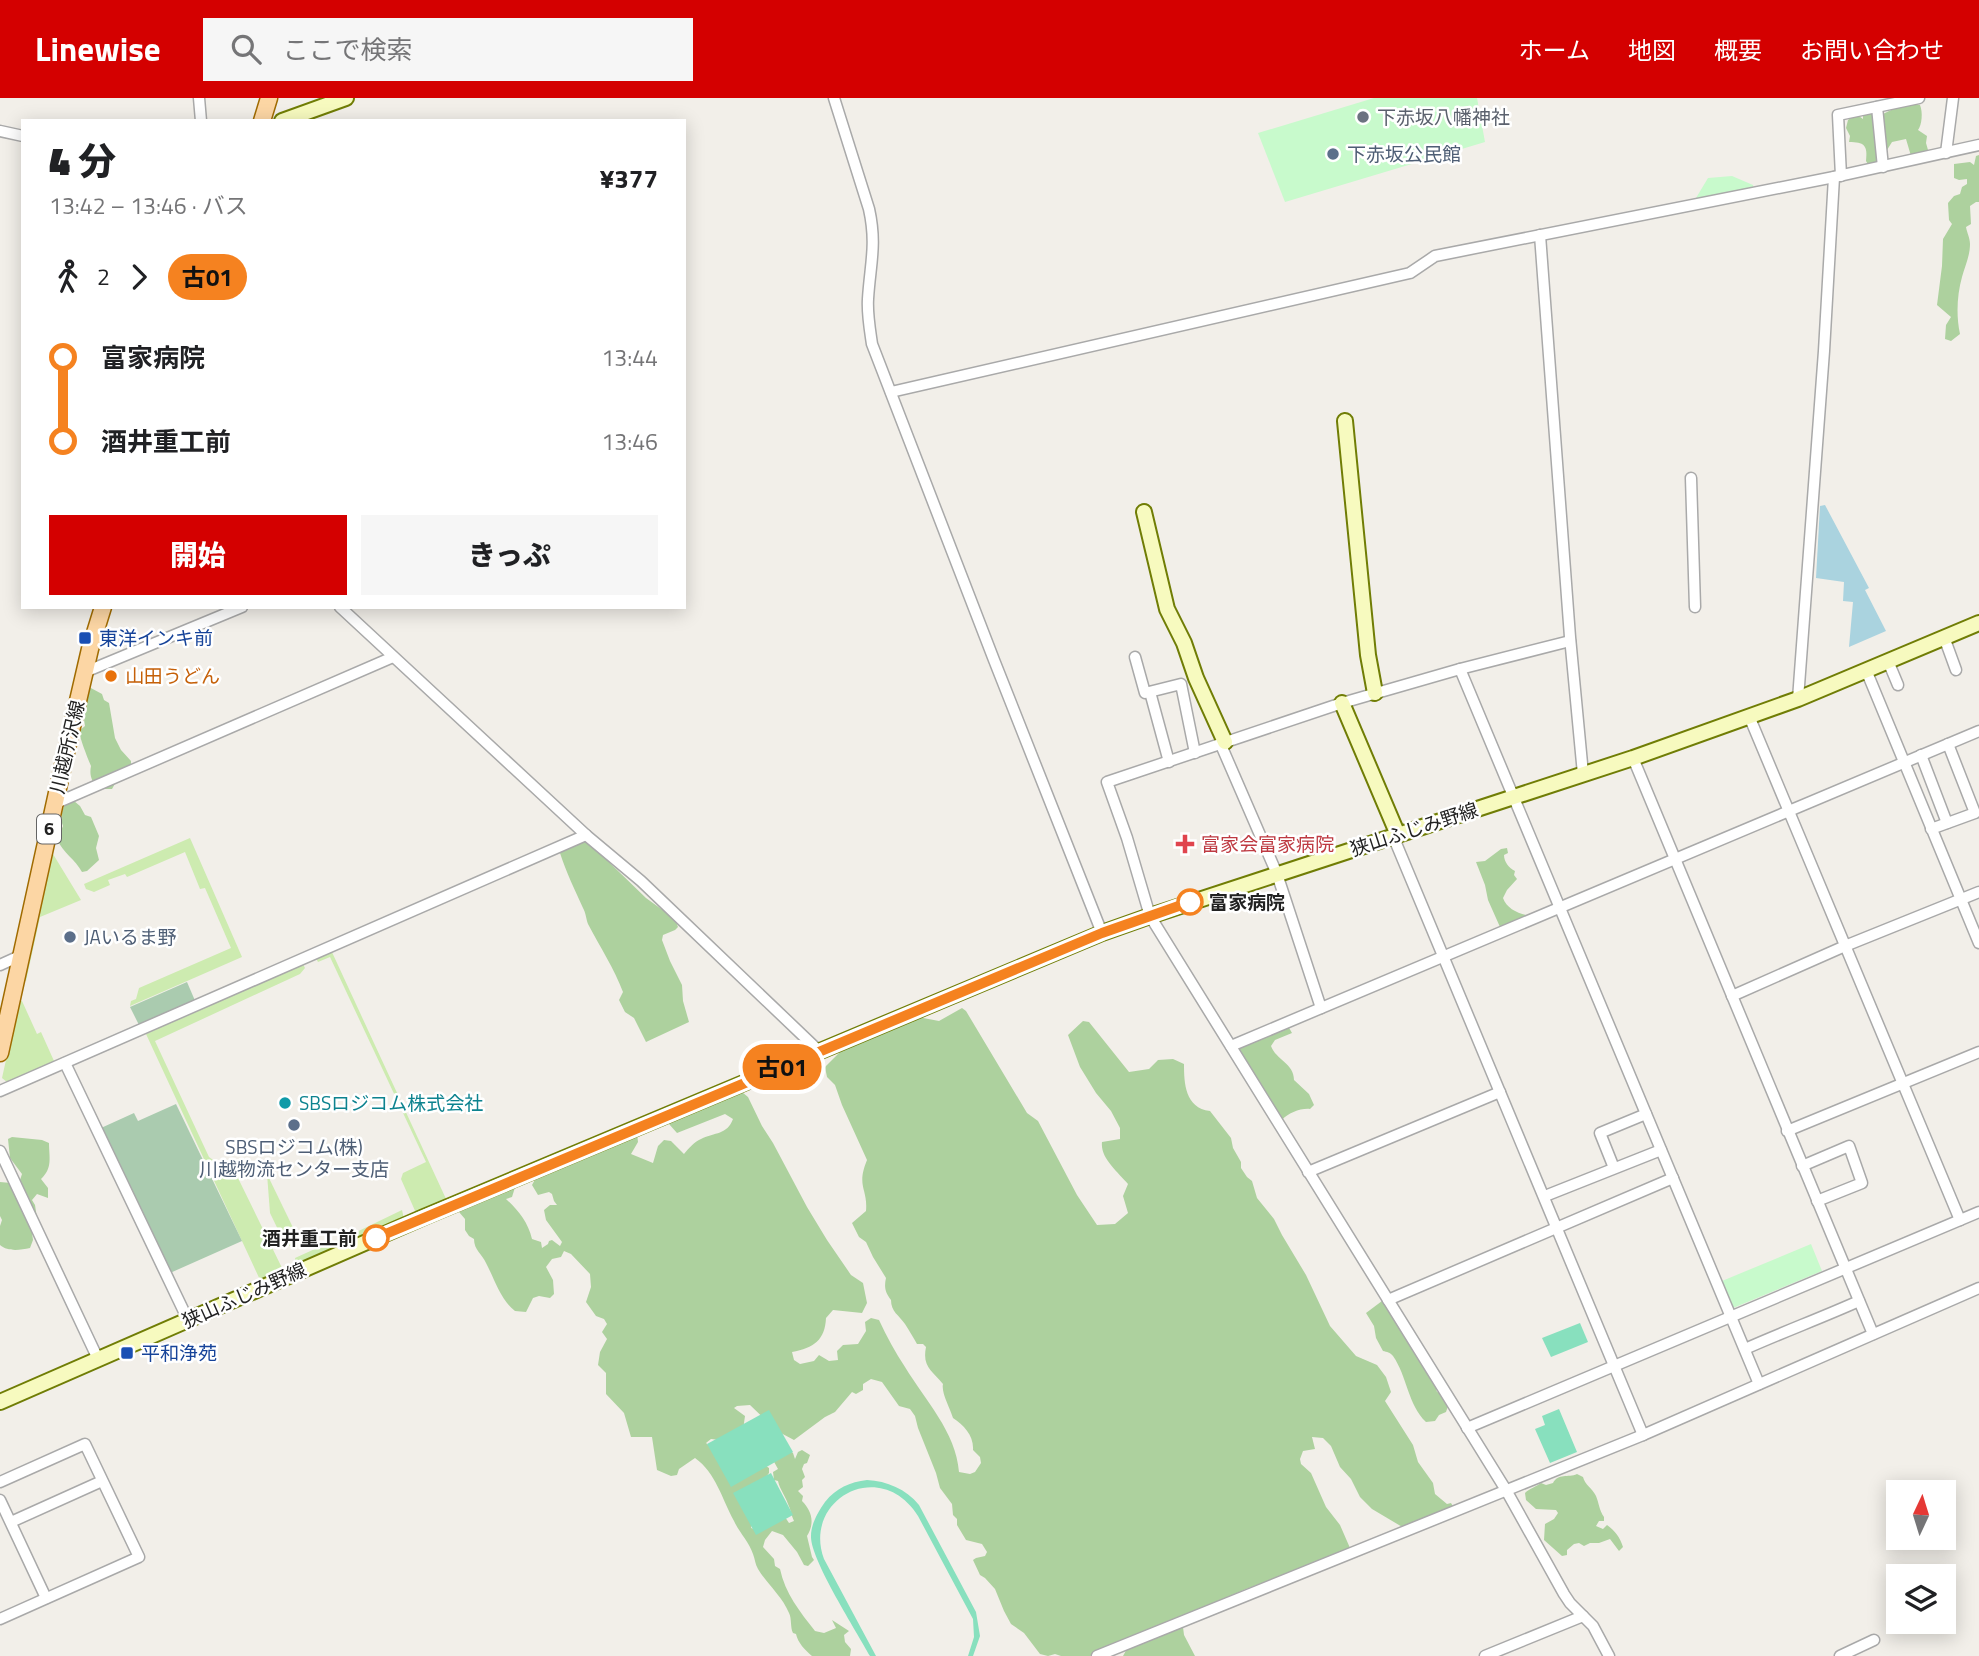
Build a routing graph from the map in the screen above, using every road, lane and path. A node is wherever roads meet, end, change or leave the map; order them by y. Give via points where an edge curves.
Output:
1 (199, 98) edge
2 (269, 98) edge
3 (346, 98) edge
4 (834, 98) edge
5 (1919, 98) edge
6 (1954, 98) edge
7 (1877, 107) junction
8 (201, 119) edge
9 (263, 119) edge
10 (288, 119) edge
11 (0, 131) edge
12 (21, 136) edge
13 (1979, 145) edge
14 (1946, 153) junction
15 (1883, 166) junction
16 (1838, 176) junction
17 (1540, 235) junction
18 (891, 392) junction
19 (1345, 421) dead end
20 (1691, 478) dead end
21 (1144, 512) dead end
22 (1695, 607) dead end
23 (102, 609) edge
24 (237, 609) edge
25 (342, 609) edge
26 (1979, 623) edge
27 (1944, 637) junction
28 (1570, 641) junction
29 (393, 657) junction
30 (1135, 657) dead end
31 (1888, 661) junction
32 (1460, 669) junction
33 (1866, 670) junction
34 (1956, 670) dead end
35 (85, 672) junction
36 (1196, 678) junction
37 (1181, 684) junction
38 (1898, 685) dead end
39 (1150, 692) junction
40 (1375, 693) junction
41 (1798, 699) junction
42 (1342, 703) junction
43 (1749, 716) junction
44 (1979, 731) edge
45 (1223, 744) junction
46 (1948, 744) junction
47 (1195, 753) junction
48 (1921, 755) junction
49 (1633, 758) junction
50 (1169, 762) junction
51 (1903, 762) junction
52 (1583, 774) junction
53 (1514, 797) junction
54 (54, 804) junction
55 (1789, 811) junction
56 (1947, 823) junction
57 (1931, 829) junction
58 (586, 835) junction
59 (1396, 835) junction
60 (1674, 859) junction
61 (1277, 874) junction
62 (1979, 892) edge
63 (1961, 900) junction
64 (1560, 908) junction
65 (1150, 916) junction
66 (1976, 925) edge
67 (1102, 933) junction
68 (1979, 943) edge
69 (1845, 946) junction
70 (22, 955) junction
71 (1443, 957) junction
72 (0, 965) edge
73 (1732, 996) junction
74 (1321, 1009) junction
75 (1231, 1046) junction
76 (820, 1051) junction
77 (1979, 1052) edge
78 (0, 1053) edge
79 (65, 1063) junction
80 (1903, 1084) junction
81 (0, 1091) edge
82 (1500, 1092) junction
83 (1646, 1114) junction
84 (1787, 1131) junction
85 (1661, 1150) junction
86 (0, 1151) edge
87 (1802, 1166) junction
88 (1614, 1168) junction
89 (1308, 1172) junction
90 (1673, 1178) junction
91 (1545, 1196) junction
92 (1817, 1201) junction
93 (1979, 1212) edge
94 (1960, 1220) junction
95 (1559, 1228) junction
96 (1845, 1268) junction
97 (1979, 1288) edge
98 (1388, 1300) junction
99 (1859, 1301) junction
100 (1731, 1316) junction
101 (188, 1320) junction
102 (1873, 1334) junction
103 (1745, 1349) junction
104 (98, 1359) junction
105 (1615, 1365) junction
106 (1759, 1384) junction
107 (0, 1402) edge
108 (1467, 1428) junction
109 (1643, 1435) junction
110 (102, 1480) junction
111 (0, 1482) edge
112 (1506, 1490) junction
113 (0, 1500) edge
114 (11, 1522) junction
115 (46, 1598) junction
116 (1583, 1616) junction
117 (0, 1619) edge
118 (1874, 1640) dead end
119 (1120, 1652) edge
120 (1097, 1656) edge
121 (1485, 1656) edge
122 (1609, 1656) edge
123 (1840, 1656) edge

1 - 8 street
2 - 9 main road
3 - 10 main road
4 - 18 street via 873,228 869,323 872,344
5 - 7 street
6 - 14 street
7 - 15 street
7 - 16 street via 1838,115
11 - 12 street
13 - 14 street
14 - 15 street
15 - 16 street
16 - 17 street
16 - 41 street
17 - 18 street via 1434,256 1410,273
17 - 28 street
18 - 67 street
19 - 40 main road
20 - 22 street
21 - 36 main road via 1167,609
23 - 35 main road, 川越所沢線 / 6
24 - 35 street
25 - 29 street
26 - 27 main road, 狭山ふじみ野線
27 - 31 main road, 狭山ふじみ野線
27 - 34 street
28 - 32 street
28 - 52 street
29 - 54 street
29 - 58 street
30 - 39 street via 1145,693
31 - 33 main road, 狭山ふじみ野線
31 - 38 street
32 - 40 street
32 - 53 street
33 - 41 main road, 狭山ふじみ野線
33 - 51 street
35 - 54 main road, 川越所沢線 / 6
36 - 37 street
36 - 45 main road
37 - 39 street
37 - 47 street
39 - 50 street
40 - 42 street
41 - 43 main road, 狭山ふじみ野線
42 - 45 street
42 - 59 main road
43 - 49 main road, 狭山ふじみ野線
43 - 55 street
44 - 46 street
45 - 47 street
45 - 61 street
46 - 48 street
46 - 56 street via 1975,813
47 - 50 street
48 - 51 street
48 - 56 street
49 - 52 main road, 狭山ふじみ野線
49 - 60 street
50 - 65 street via 1107,782
51 - 55 street
51 - 57 street
52 - 53 main road, 狭山ふじみ野線
53 - 59 main road, 狭山ふじみ野線
53 - 64 street
54 - 70 main road, 川越所沢線 / 6
55 - 60 street
55 - 69 street
56 - 57 street
57 - 63 street
58 - 76 street via 641,881
58 - 79 street
59 - 61 main road, 狭山ふじみ野線
59 - 71 street
60 - 64 street
60 - 73 street
61 - 65 main road, 狭山ふじみ野線
61 - 74 street
62 - 63 street
63 - 66 street
63 - 69 street
64 - 71 street
64 - 83 street
65 - 67 main road, 狭山ふじみ野線
65 - 75 street
66 - 68 street
67 - 76 main road, 狭山ふじみ野線
69 - 73 street
69 - 80 street
70 - 72 street
70 - 78 main road, 川越所沢線 / 6
71 - 74 street
71 - 82 street
73 - 84 street
74 - 75 street
75 - 89 street
76 - 101 main road, 狭山ふじみ野線
77 - 80 street
79 - 81 street
79 - 101 street
80 - 84 street
80 - 94 street
82 - 89 street
82 - 91 street
83 - 85 street
83 - 88 street via 1600,1133
84 - 87 street
85 - 88 street
85 - 90 street
86 - 104 street
87 - 92 street
87 - 92 street via 1849,1146 1862,1183
88 - 91 street
89 - 98 street
90 - 95 street
90 - 100 street
91 - 95 street
92 - 96 street
93 - 94 street
94 - 96 street
95 - 98 street
95 - 105 street
96 - 99 street
96 - 100 street
97 - 102 street
98 - 108 street
99 - 102 street
99 - 103 street
100 - 103 street
100 - 105 street
101 - 104 main road, 狭山ふじみ野線
102 - 106 street
103 - 106 street
104 - 107 main road, 狭山ふじみ野線
105 - 108 street
105 - 109 street
106 - 109 street
108 - 112 street
109 - 112 street
110 - 111 street via 85,1444
110 - 114 street
110 - 115 street via 139,1557
112 - 116 street via 1564,1594
112 - 119 street
113 - 114 street
114 - 115 street
115 - 117 street
116 - 121 street
116 - 122 street
118 - 123 street
119 - 120 street

